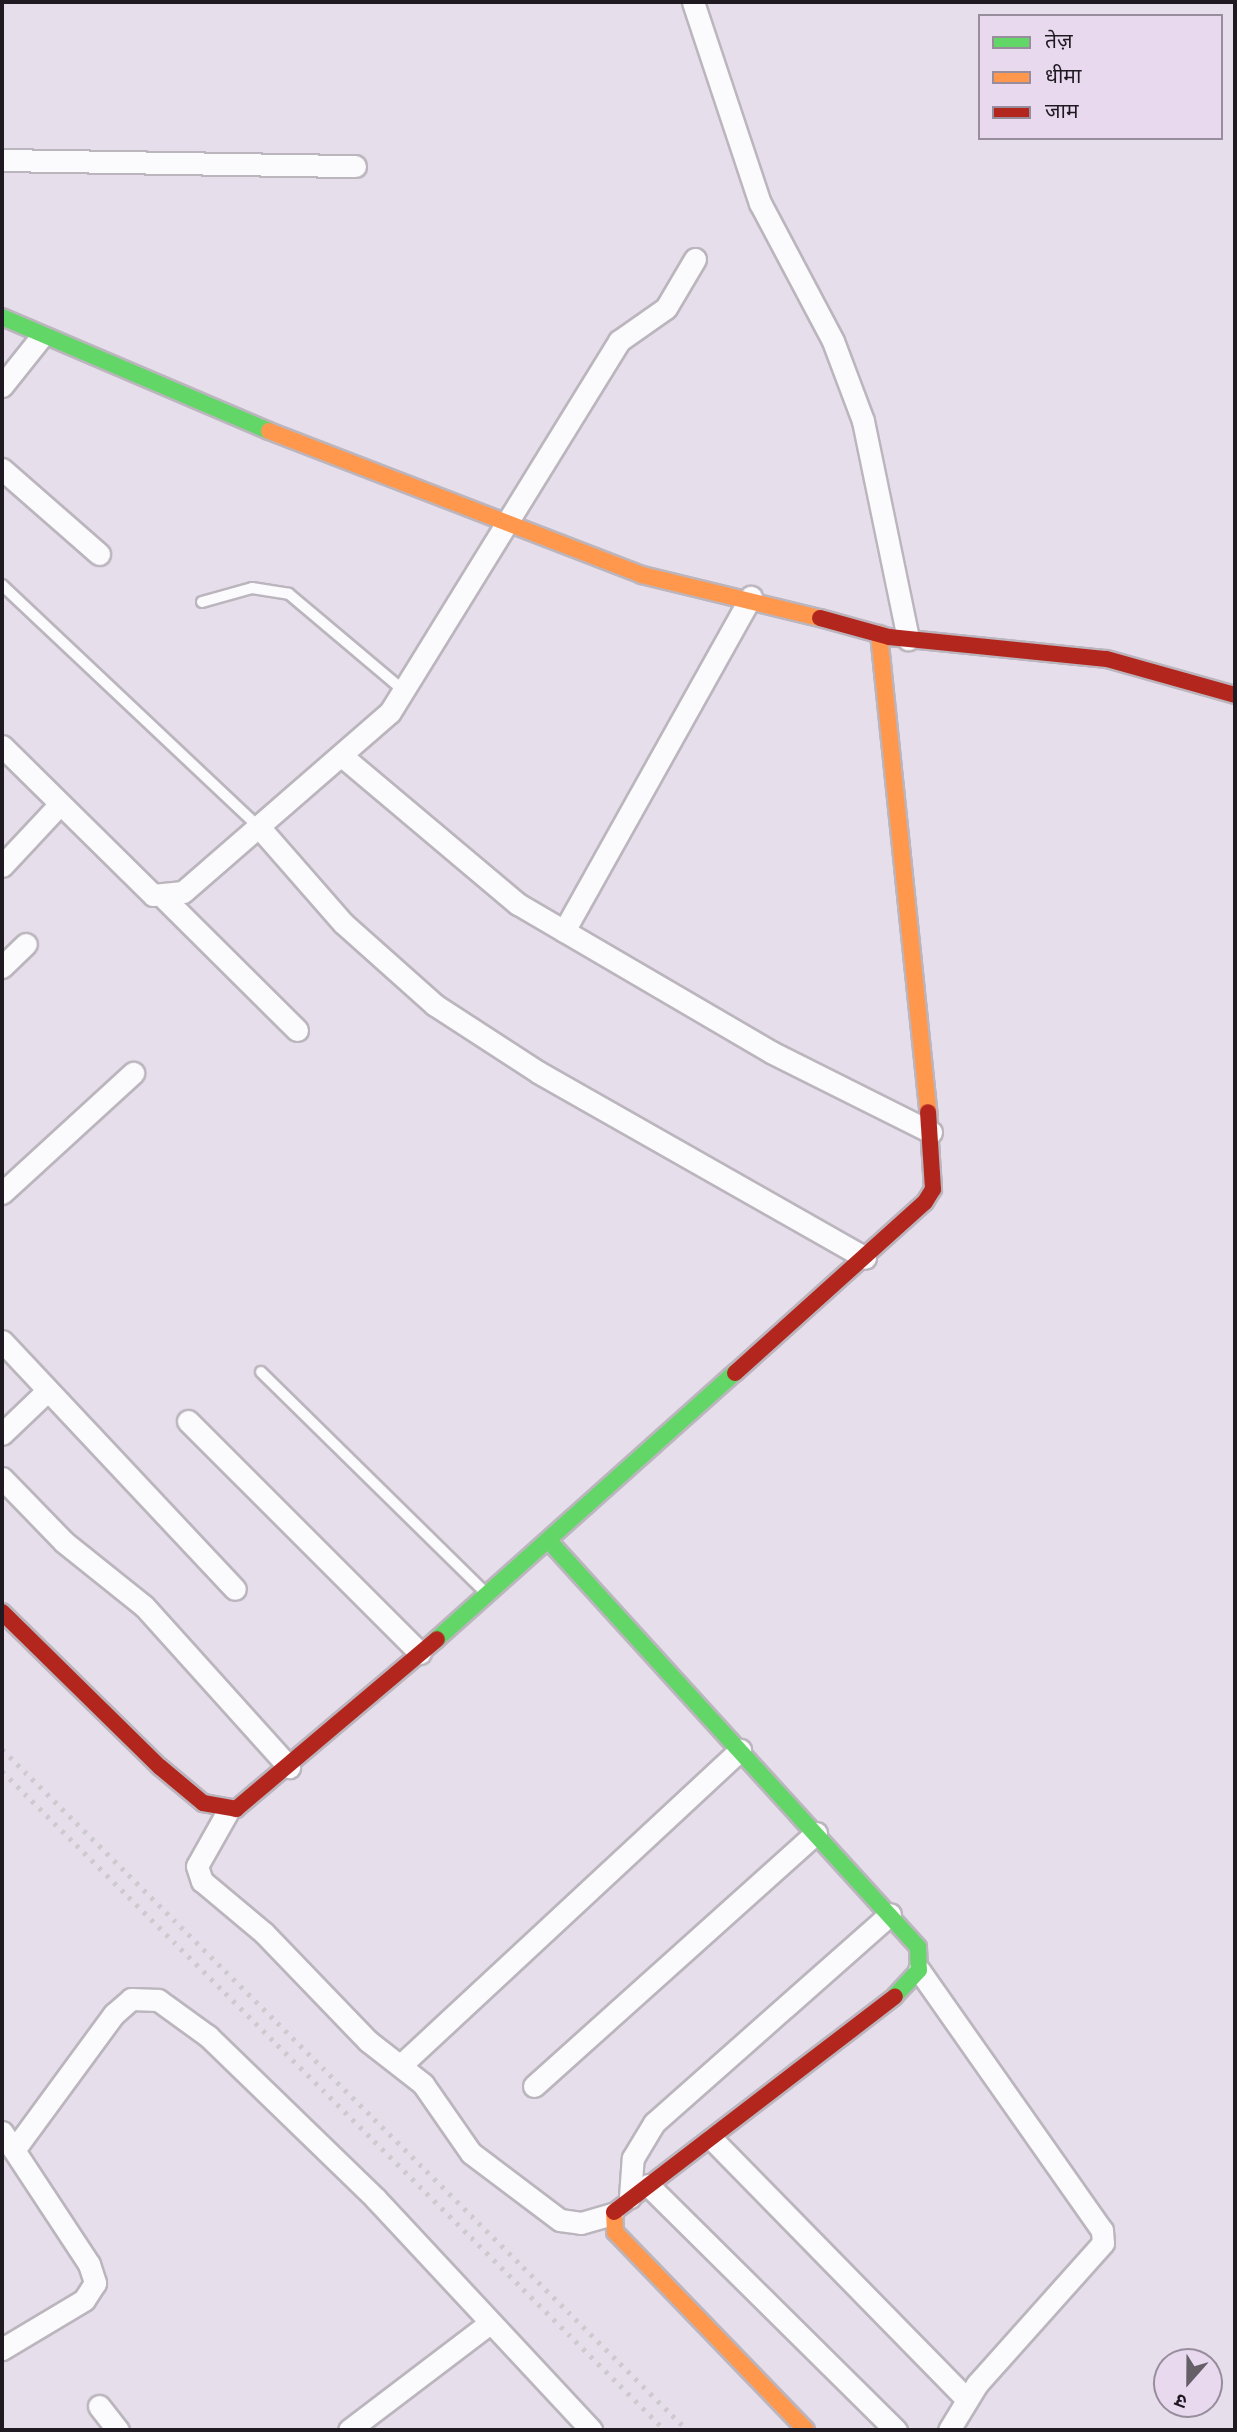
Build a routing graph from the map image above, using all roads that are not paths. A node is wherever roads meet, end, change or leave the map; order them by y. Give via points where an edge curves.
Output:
1 (693, 2) edge
2 (2, 160) edge
3 (355, 166) dead end
4 (695, 259) dead end
5 (2, 317) edge
6 (41, 337) junction
7 (2, 386) edge
8 (2, 469) edge
9 (510, 524) junction
10 (99, 554) dead end
11 (2, 585) edge
12 (751, 597) junction
13 (202, 602) dead end
14 (879, 635) junction
15 (908, 639) junction
16 (404, 691) junction
17 (1235, 695) edge
18 (2, 746) edge
19 (342, 756) junction
20 (60, 804) junction
21 (260, 827) junction
22 (2, 866) edge
23 (165, 899) junction
24 (565, 931) junction
25 (26, 944) dead end
26 (2, 967) edge
27 (297, 1030) dead end
28 (133, 1073) dead end
29 (931, 1132) junction
30 (2, 1193) edge
31 (865, 1258) junction
32 (2, 1341) edge
33 (261, 1372) dead end
34 (47, 1391) junction
35 (188, 1421) dead end
36 (2, 1434) edge
37 (2, 1478) edge
38 (548, 1539) junction
39 (235, 1589) dead end
40 (487, 1594) junction
41 (2, 1612) edge
42 (420, 1653) junction
43 (740, 1750) junction
44 (289, 1767) junction
45 (228, 1811) junction
46 (816, 1833) junction
47 (890, 1914) junction
48 (919, 1970) junction
49 (401, 2065) junction
50 (534, 2086) dead end
51 (712, 2139) junction
52 (8, 2141) edge
53 (639, 2191) junction
54 (611, 2214) junction
55 (490, 2323) junction
56 (2, 2349) edge
57 (966, 2398) junction
58 (99, 2406) dead end
59 (118, 2430) edge
60 (349, 2430) edge
61 (591, 2430) edge
62 (806, 2430) edge
63 (896, 2430) edge
64 (949, 2430) edge

1 - 15 street via 760,203 833,341 863,421
2 - 3 street
4 - 9 street via 666,308 619,341
5 - 6 street
6 - 7 street
6 - 9 street
8 - 10 street
9 - 12 street via 642,575
9 - 16 street
11 - 21 lane
12 - 14 street
12 - 24 street
13 - 16 lane via 252,588 289,594
14 - 15 street
14 - 29 street
15 - 17 street via 1107,659
16 - 19 street
18 - 20 street
19 - 21 street
19 - 24 street via 492,887
20 - 22 street
20 - 23 street via 153,895
21 - 23 street via 183,892
21 - 31 street via 343,923 435,1005 538,1072
23 - 27 street
24 - 29 street via 771,1052
25 - 26 street
28 - 30 street
29 - 31 street via 933,1189
31 - 38 street
32 - 34 street
33 - 40 lane
34 - 36 street
34 - 39 street
35 - 42 street
37 - 44 street via 64,1542 144,1606
38 - 40 street
38 - 43 street
40 - 42 street
41 - 45 street via 160,1768 203,1803
42 - 44 street
43 - 46 street
43 - 49 street
44 - 45 street via 252,1800
45 - 49 street via 197,1874
46 - 47 street
46 - 50 street
47 - 48 street via 918,1947
47 - 53 street via 654,2123 634,2158
48 - 51 street via 880,2011
48 - 57 street via 1102,2230 1103,2243
49 - 54 street via 431,2093 456,2139 547,2212 581,2223
51 - 53 street
51 - 57 street
52 - 55 street via 114,2014 131,1999 158,2000 208,2036 294,2119 460,2284
52 - 56 street via 89,2264 95,2283 84,2300
53 - 54 street
53 - 63 street
54 - 62 street via 615,2232
55 - 60 street
55 - 61 street
57 - 64 street
58 - 59 street

